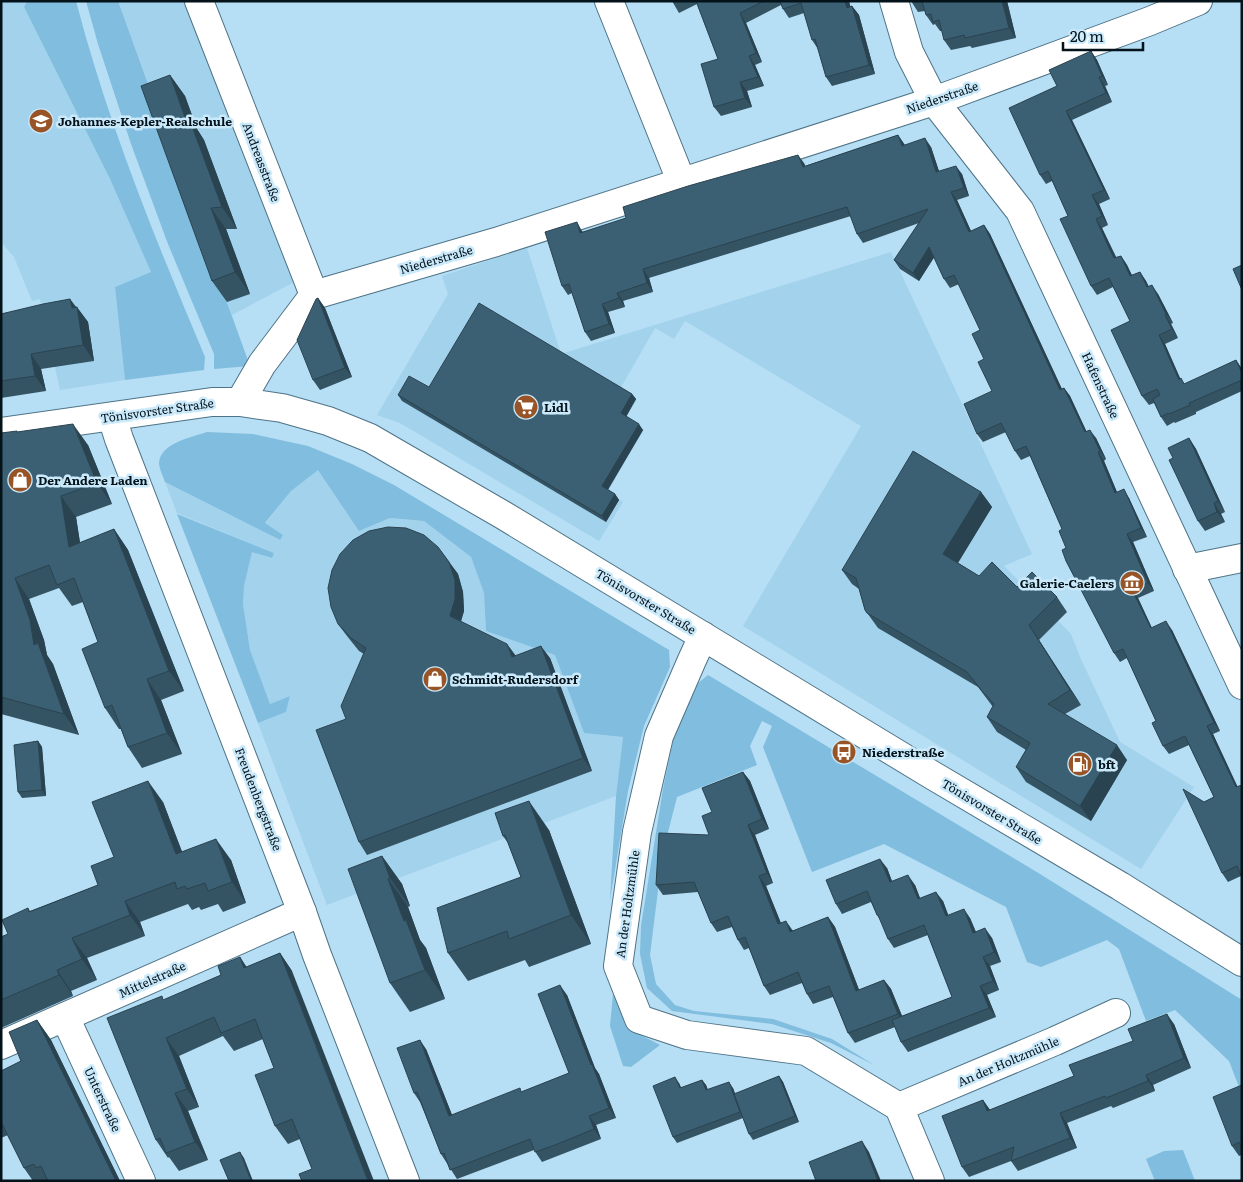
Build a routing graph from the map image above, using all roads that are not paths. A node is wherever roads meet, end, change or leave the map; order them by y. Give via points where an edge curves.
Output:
1 (199, 1) edge
2 (609, 1) edge
3 (894, 1) edge
4 (1198, 1) edge
5 (934, 101) junction
6 (682, 183) junction
7 (314, 295) junction
8 (240, 402) junction
9 (112, 417) junction
10 (1, 432) edge
11 (1242, 558) edge
12 (1187, 568) junction
13 (703, 636) junction
14 (1242, 686) edge
15 (302, 912) junction
16 (1242, 962) edge
17 (1116, 1013) dead end
18 (65, 1017) junction
19 (1, 1045) edge
20 (899, 1107) junction
21 (141, 1181) edge
22 (405, 1181) edge
23 (930, 1181) edge

1 - 7 street, Andreasstraße
2 - 6 street
3 - 5 street, Hafenstraße via 909,52
4 - 5 street, Niederstraße
5 - 6 street, Niederstraße
5 - 12 street, Hafenstraße via 1020,211
6 - 7 street, Niederstraße
7 - 8 street via 262,364
8 - 9 street, Tönisvorster Straße via 212,402
8 - 13 street, Tönisvorster Straße via 282,408 328,421 370,438
9 - 10 street, Tönisvorster Straße
9 - 15 street, Freudenbergstraße
11 - 12 street
12 - 14 street, Hafenstraße
13 - 16 street, Tönisvorster Straße
13 - 20 street, An der Holtzmühle via 659,736 637,832 618,966 638,1019 687,1035 806,1051
15 - 18 street, Mittelstraße
15 - 22 street, Freudenbergstraße
17 - 20 street, An der Holtzmühle
18 - 19 street, Mittelstraße
18 - 21 street, Unterstraße
20 - 23 street

